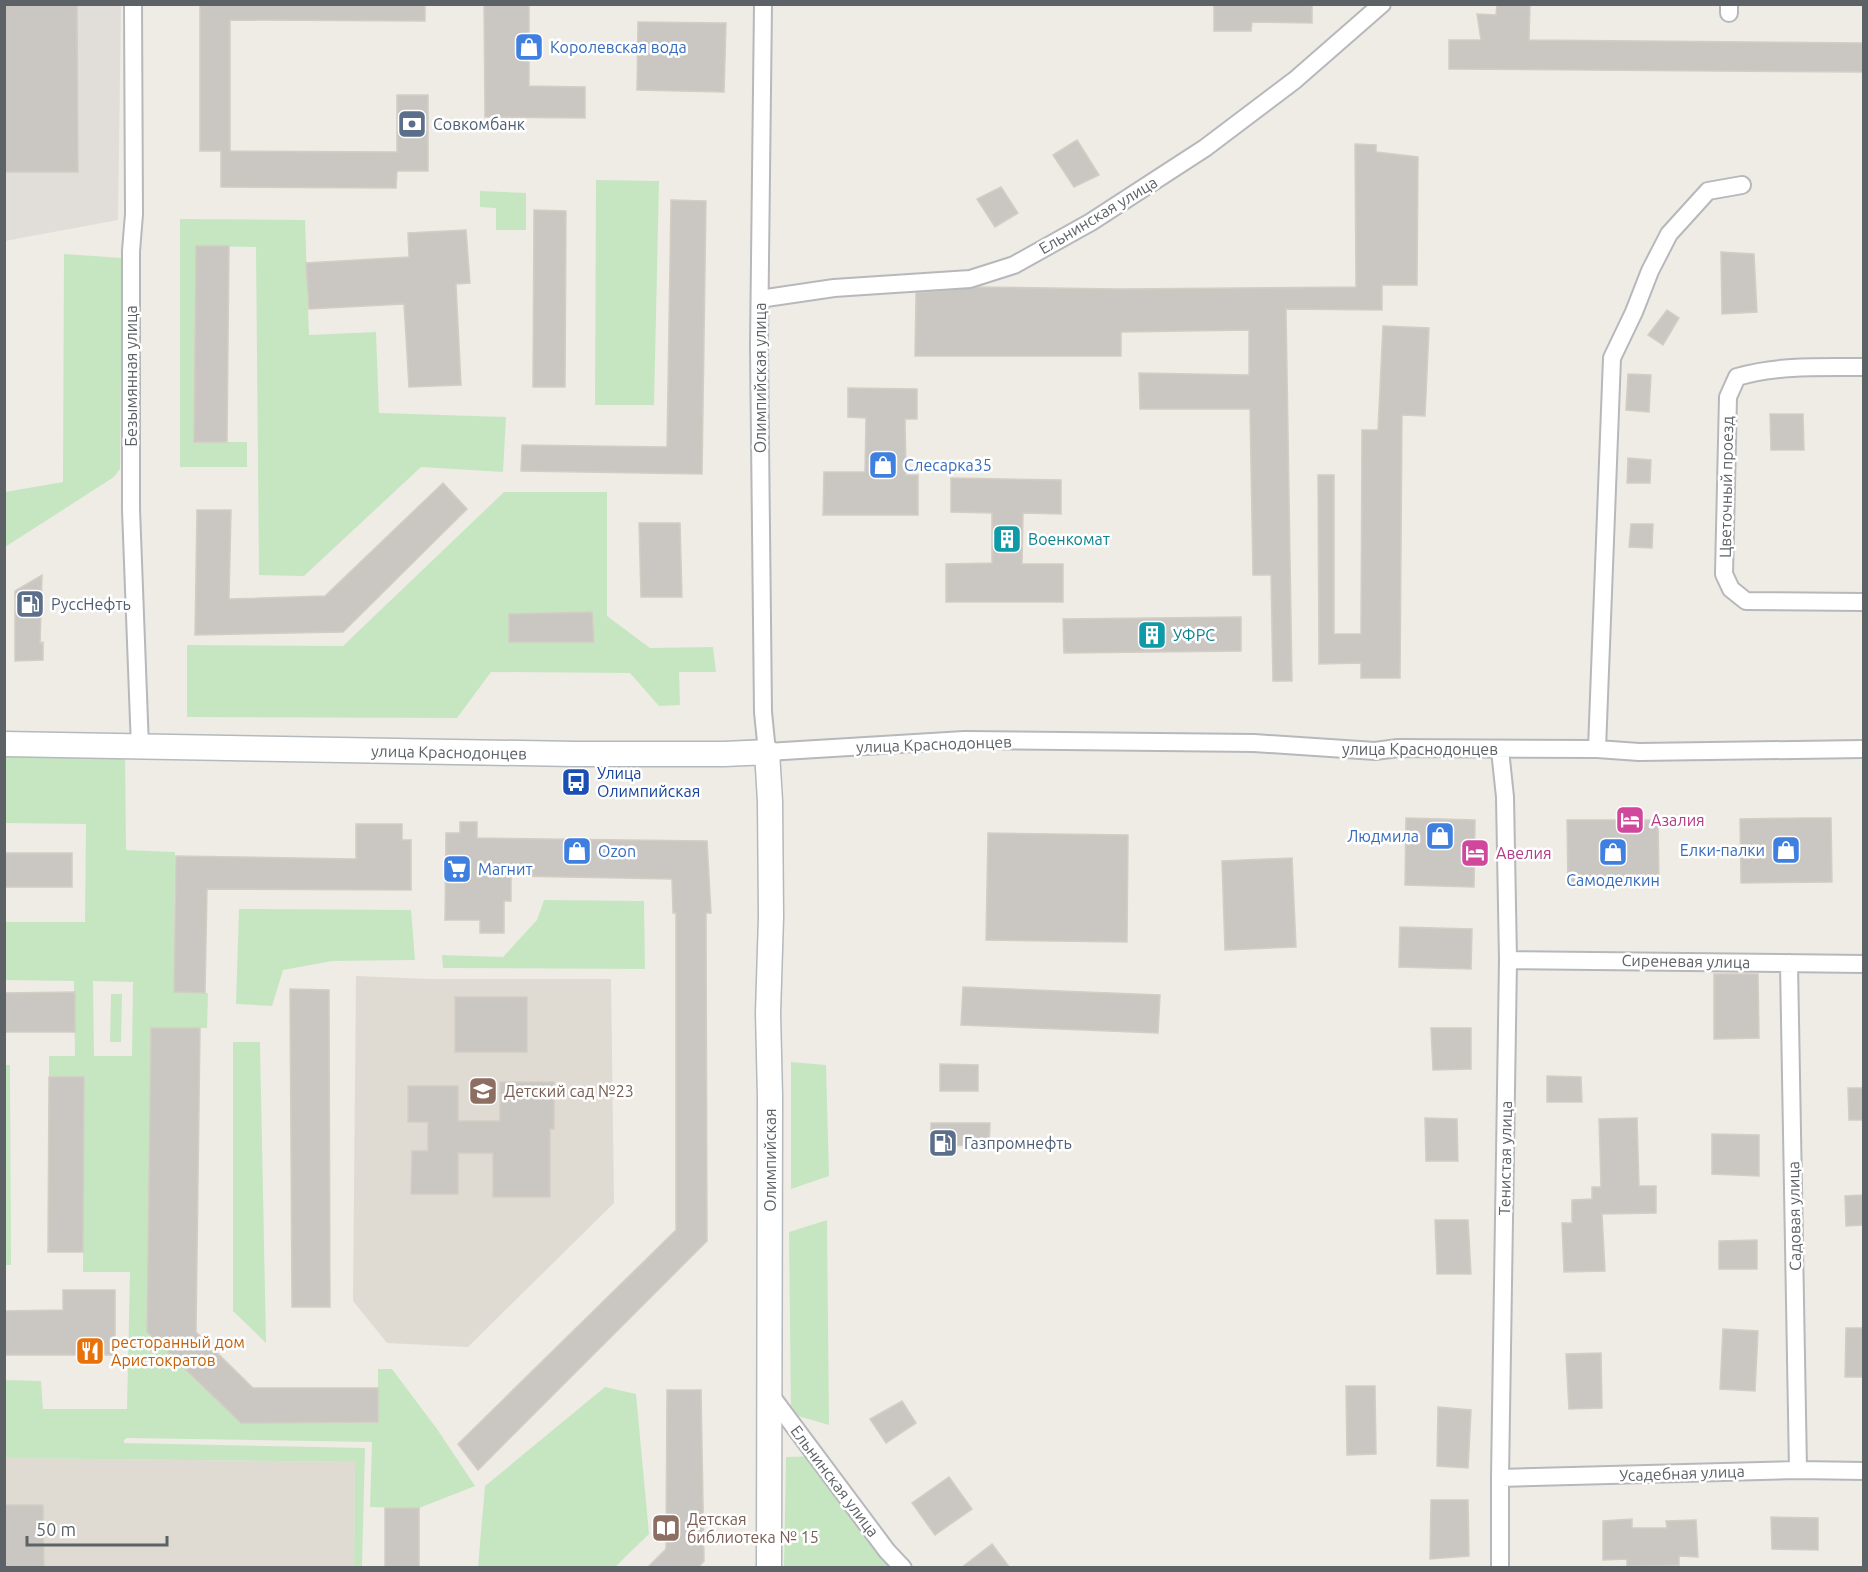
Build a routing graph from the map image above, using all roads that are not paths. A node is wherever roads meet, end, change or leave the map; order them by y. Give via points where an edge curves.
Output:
1 (133, 4) edge
2 (764, 4) edge
3 (1382, 4) edge
4 (1742, 185) dead end
5 (760, 299) junction
6 (1863, 367) edge
7 (1863, 602) edge
8 (4, 744) edge
9 (140, 748) junction
10 (1863, 748) edge
11 (1500, 750) junction
12 (1597, 750) junction
13 (766, 752) junction
14 (1508, 960) junction
15 (1789, 963) junction
16 (1863, 964) edge
17 (769, 1393) junction
18 (1798, 1470) junction
19 (1863, 1471) edge
20 (1500, 1478) junction
21 (769, 1568) edge
22 (903, 1568) edge
23 (1500, 1568) edge

1 - 9 street, Безымянная улица via 131,509
2 - 5 street, Олимпийская улица
3 - 5 street, Ельнинская улица via 1294,80 1206,148 1091,222 1014,265 970,279 834,288
4 - 12 street via 1708,191 1669,234 1612,358
5 - 13 street, Олимпийская улица
6 - 7 street, Цветочный проезд via 1760,370 1737,377 1728,397 1724,574 1731,589 1746,601
8 - 9 main road, улица Краснодонцев
9 - 13 main road, улица Краснодонцев via 574,754
10 - 12 street, улица Краснодонцев
11 - 12 street, улица Краснодонцев
11 - 13 street, улица Краснодонцев via 1376,751 1254,743 964,740
11 - 14 street, Тенистая улица via 1505,797
13 - 17 main road, Олимпийская via 771,917
14 - 15 street, Сиреневая улица
14 - 20 street, Тенистая улица
15 - 16 street, Сиреневая улица
15 - 18 street, Садовая улица
17 - 21 main road, Олимпийская
17 - 22 street, Ельнинская улица
18 - 19 street, Усадебная улица
18 - 20 street, Усадебная улица
20 - 23 street, Тенистая улица

